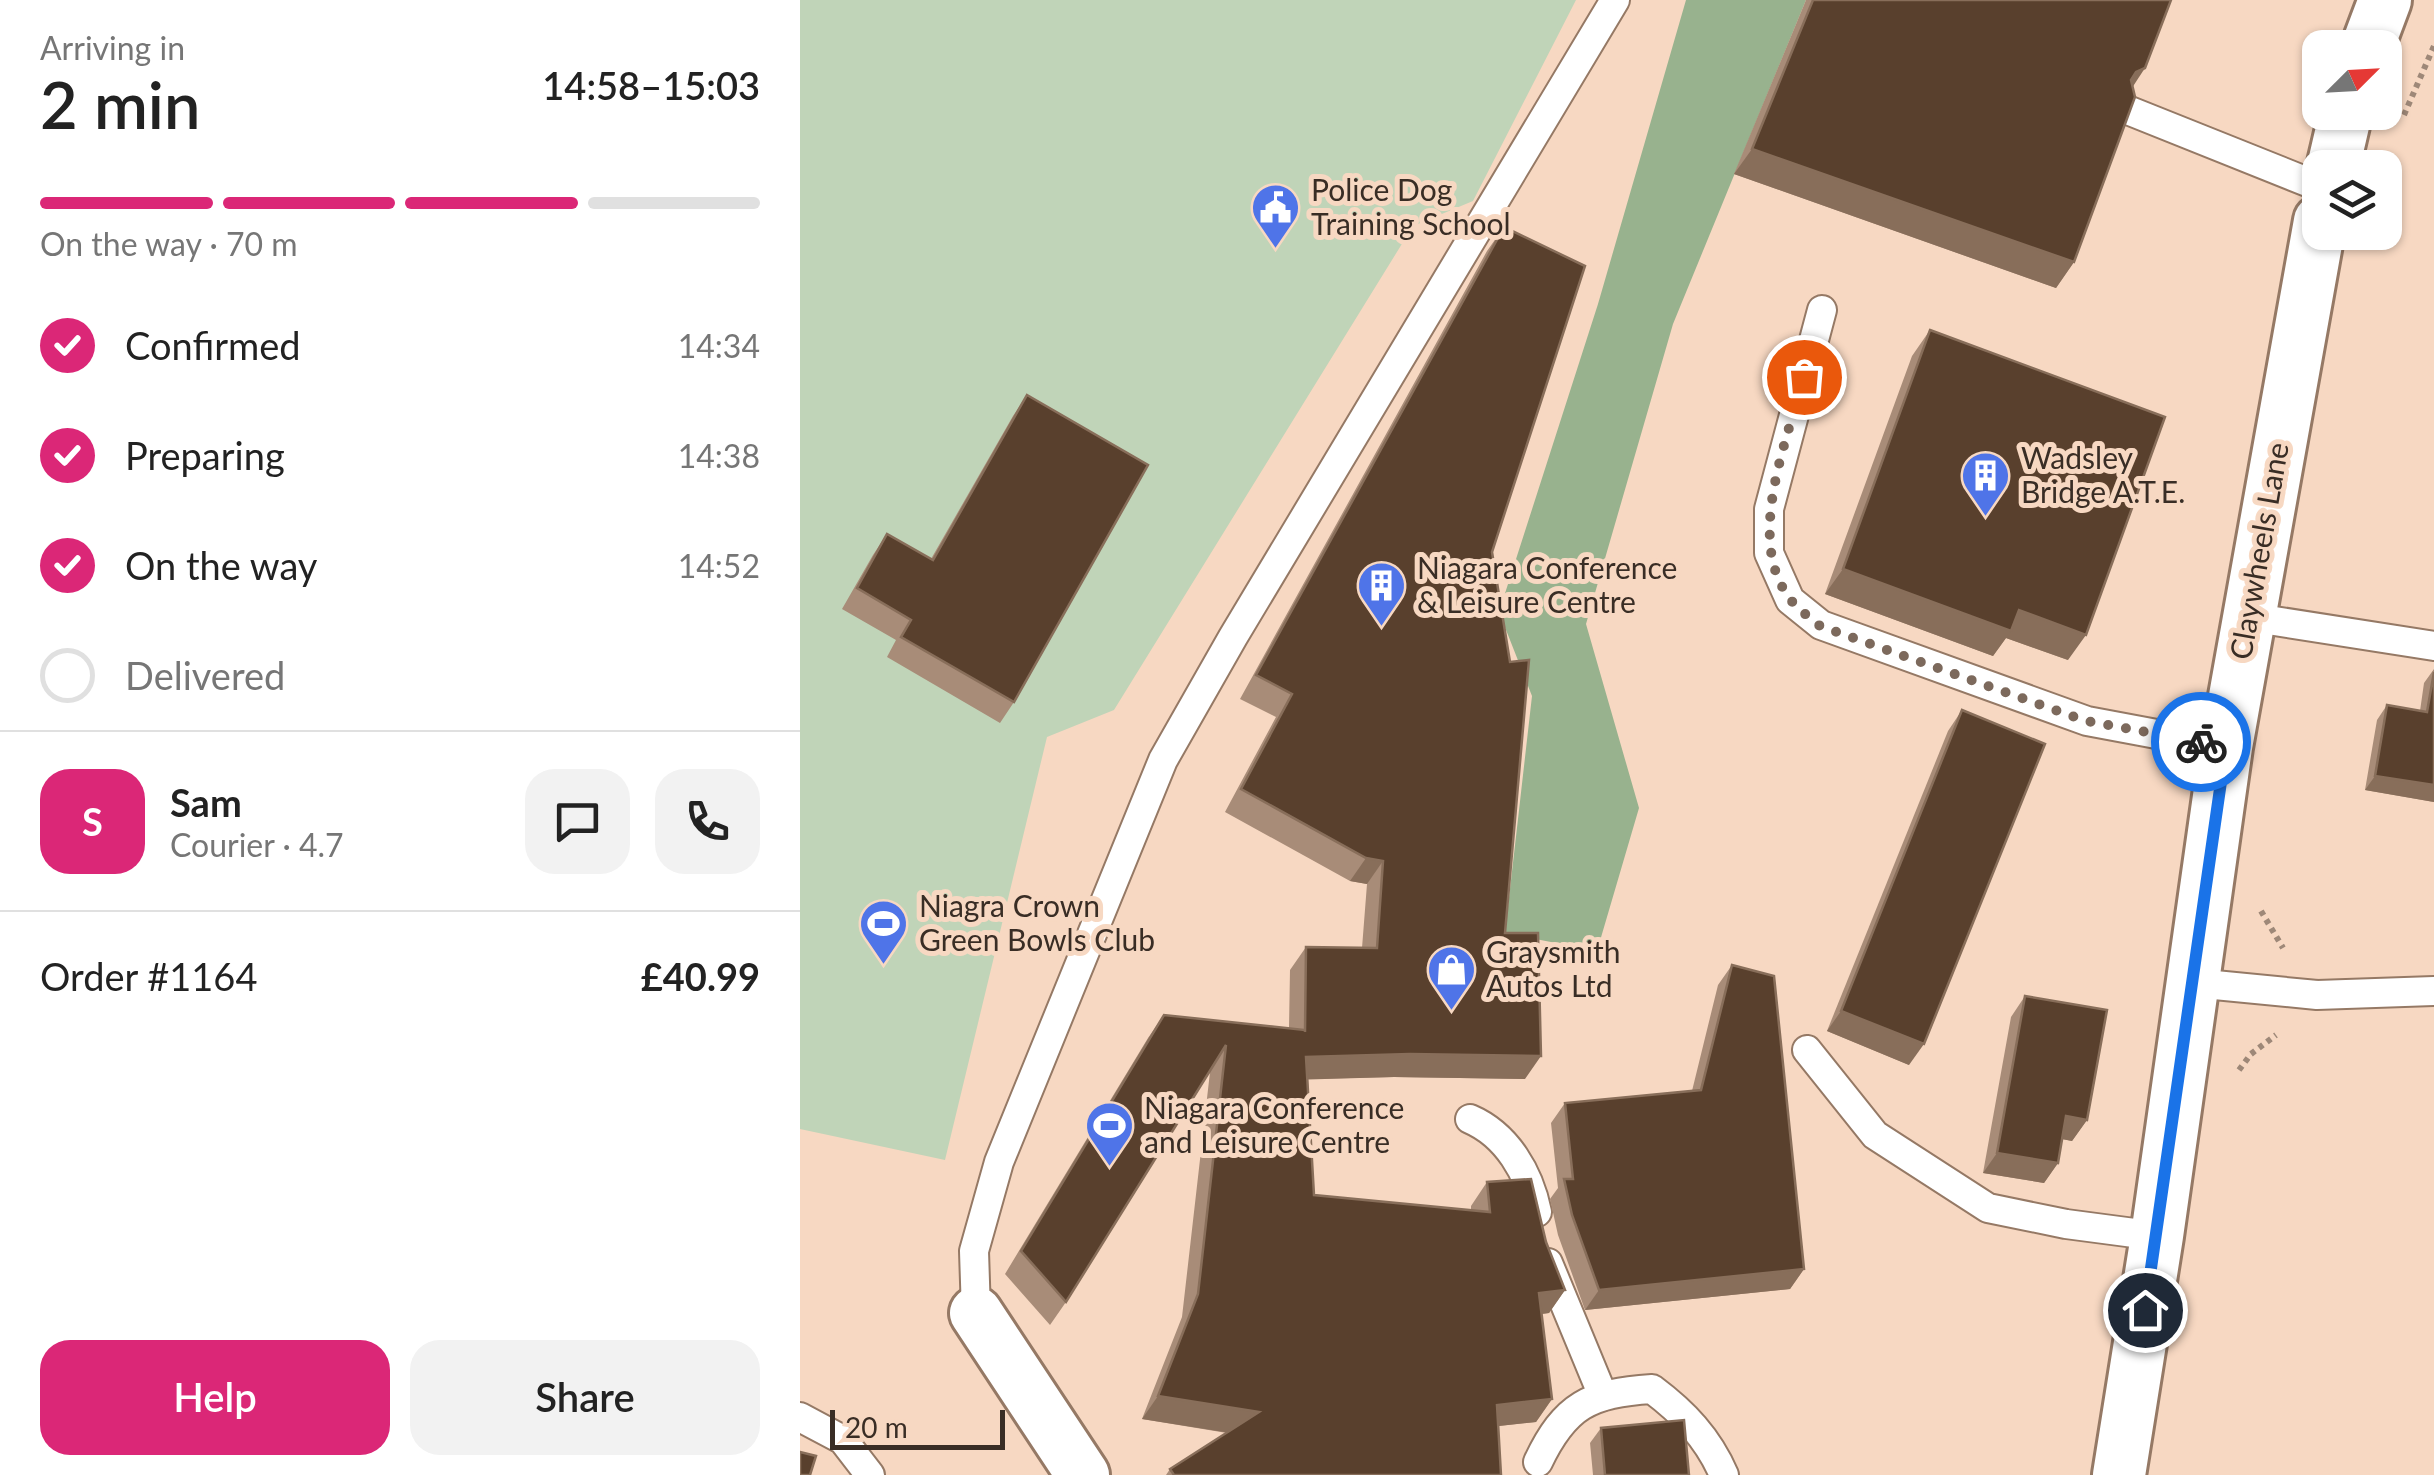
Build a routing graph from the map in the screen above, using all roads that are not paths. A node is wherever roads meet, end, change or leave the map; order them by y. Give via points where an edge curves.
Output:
1 (1615, 0) edge
2 (2385, 0) edge
3 (2374, 30) edge
4 (2130, 112) edge
5 (2302, 180) edge
6 (2315, 250) edge
7 (1822, 310) dead end
8 (2249, 617) junction
9 (2434, 646) edge
10 (2226, 747) junction
11 (2194, 982) junction
12 (2434, 990) edge
13 (1806, 1050) dead end
14 (1470, 1119) dead end
15 (2157, 1236) junction
16 (976, 1314) joint
17 (1602, 1396) junction
18 (800, 1417) edge
19 (1538, 1462) dead end
20 (870, 1475) edge
21 (1083, 1475) edge
22 (1724, 1475) edge
23 (2119, 1475) edge

1 - 16 lane via 1163,760 1000,1162 974,1251
2 - 3 street
4 - 5 lane
6 - 8 street, Claywheels Lane
7 - 10 lane via 1769,509 1769,553 1790,600 1820,626 2086,721
8 - 9 lane
8 - 10 street, Claywheels Lane
10 - 11 street, Claywheels Lane
11 - 12 lane via 2317,996
11 - 15 street, Claywheels Lane
13 - 15 lane via 1875,1135 1988,1208
14 - 17 lane via 1488,1126 1532,1187 1546,1258
15 - 23 street, Claywheels Lane
16 - 21 street
17 - 19 lane via 1580,1404 1552,1432
17 - 22 lane via 1652,1389 1688,1417
18 - 20 lane via 843,1440

